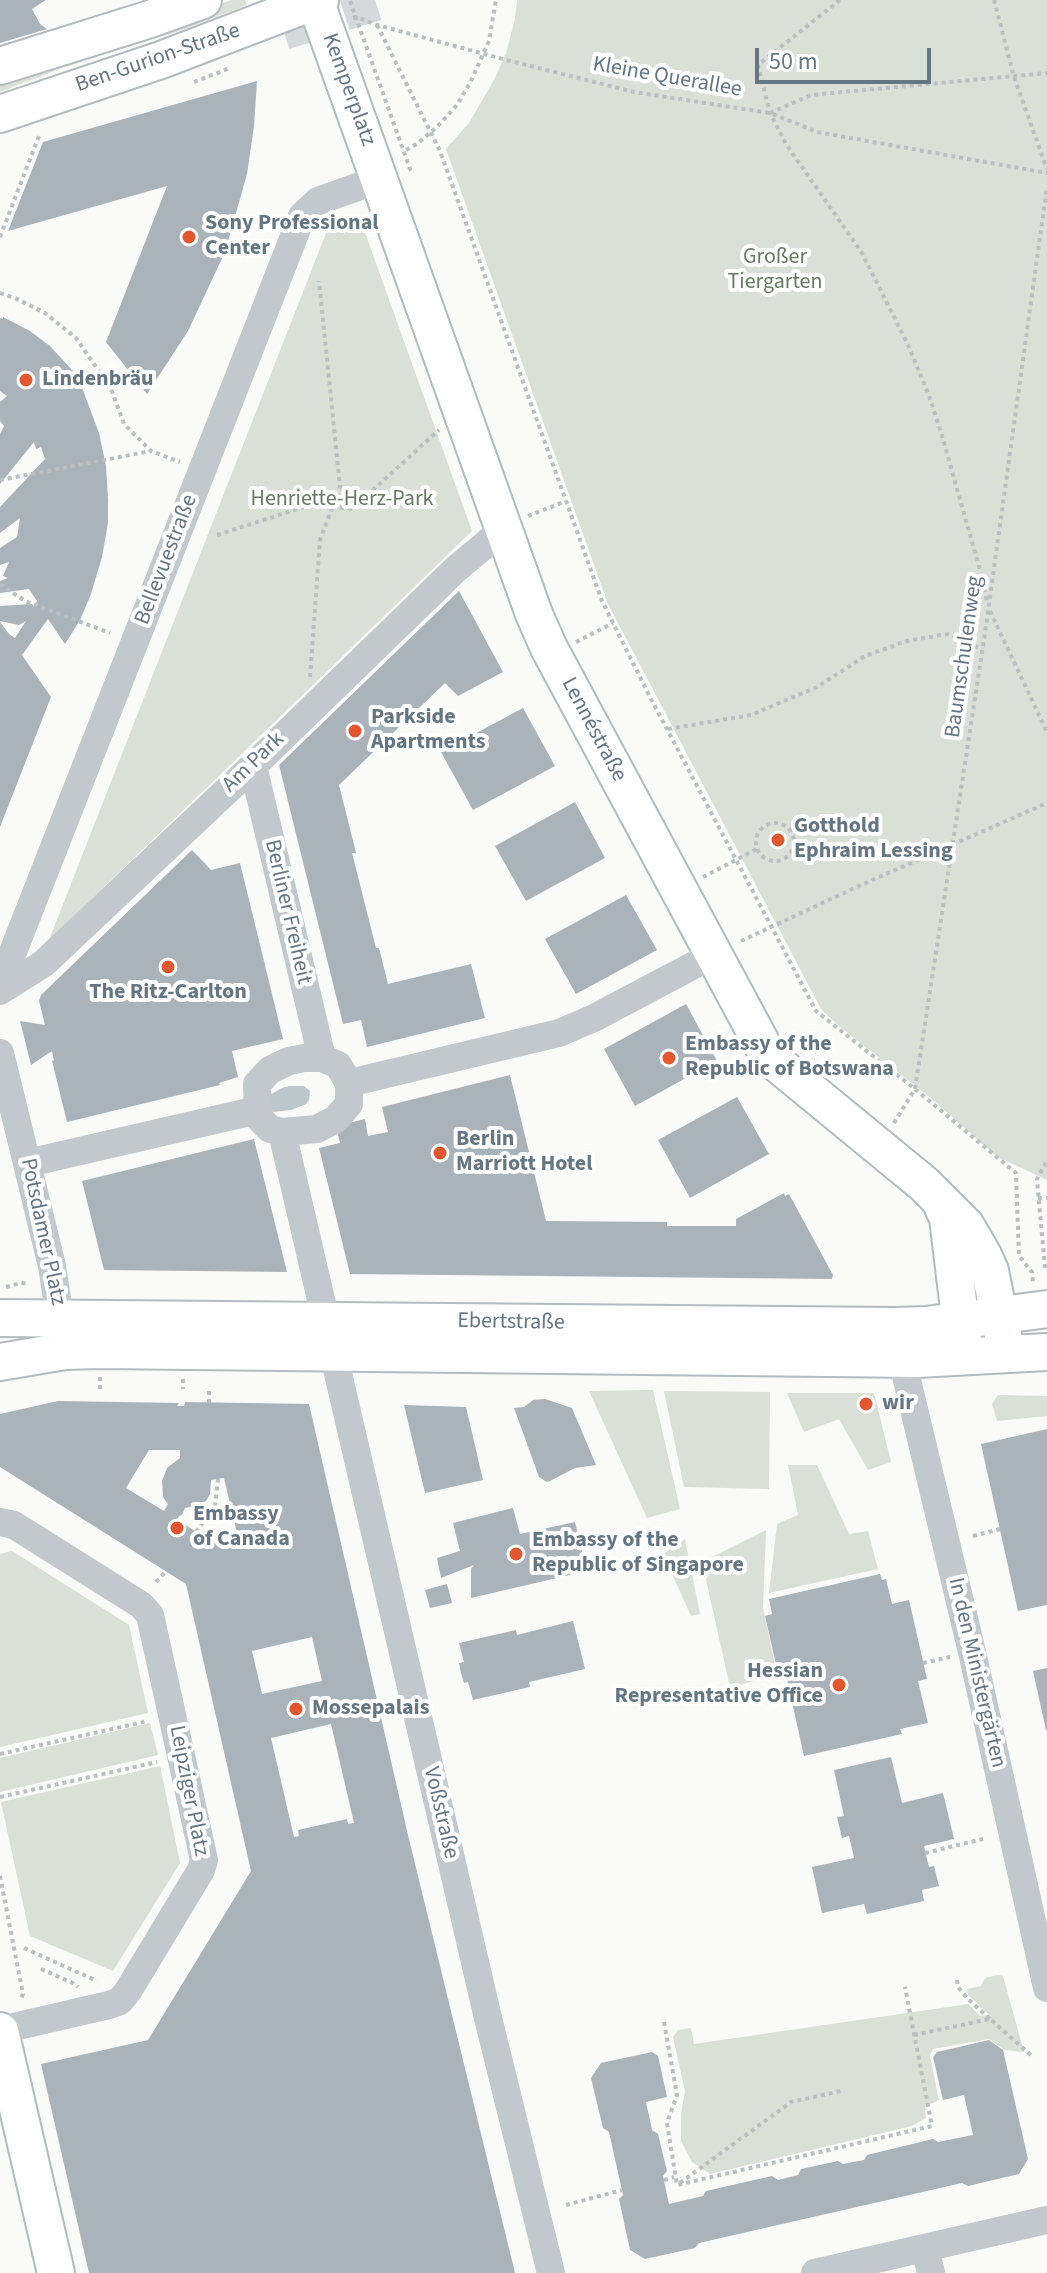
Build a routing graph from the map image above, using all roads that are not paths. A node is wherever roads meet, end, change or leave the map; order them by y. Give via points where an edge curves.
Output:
1 (203, 0) edge
2 (316, 0) edge
3 (0, 66) edge
4 (0, 114) edge
5 (391, 176) junction
6 (515, 523) junction
7 (253, 766) junction
8 (724, 950) junction
9 (0, 985) edge
10 (0, 991) edge
11 (0, 1053) edge
12 (322, 1058) junction
13 (349, 1083) junction
14 (258, 1110) junction
15 (282, 1132) junction
16 (28, 1163) junction
17 (939, 1198) junction
18 (1047, 1309) edge
19 (1000, 1316) junction
20 (0, 1318) edge
21 (961, 1321) junction
22 (62, 1335) junction
23 (330, 1336) junction
24 (1047, 1352) edge
25 (1007, 1354) junction
26 (965, 1357) junction
27 (902, 1359) junction
28 (0, 1362) edge
29 (0, 1522) edge
30 (1047, 1988) edge
31 (0, 2031) edge
32 (1047, 2220) edge
33 (928, 2260) edge
34 (56, 2273) edge
35 (551, 2273) edge
36 (815, 2273) edge

1 - 3 main road, Ben-Gurion-Straße
2 - 4 main road, Ben-Gurion-Straße
2 - 5 main road, Kemperplatz
5 - 6 main road, Lennéstraße
5 - 9 street, Bellevuestraße via 318,201 302,216
6 - 7 street, Am Park via 456,569
6 - 8 main road, Lennéstraße via 534,614 549,648
7 - 10 street, Am Park via 43,964
7 - 12 street, Berliner Freiheit
8 - 13 street via 559,1033
8 - 17 main road, Lennéstraße via 770,1056
11 - 16 street, Potsdamer Platz
12 - 13 street via 338,1065
12 - 14 street via 289,1061 270,1070 257,1084
13 - 15 street via 349,1104 336,1119 317,1129
14 - 15 street via 270,1129
14 - 16 street
15 - 23 street, Voßstraße
16 - 22 street, Potsdamer Platz
17 - 19 main road, Lennéstraße via 966,1226 983,1255
17 - 21 main road via 948,1218
18 - 19 main road, Ebertstraße
19 - 21 main road, Ebertstraße
19 - 25 main road
20 - 22 main road, Potsdamer Platz
21 - 23 main road, Ebertstraße
21 - 26 main road
22 - 23 main road, Ebertstraße
22 - 28 main road
23 - 27 main road, Ebertstraße
23 - 35 street, Voßstraße
24 - 25 main road, Ebertstraße
25 - 26 main road, Ebertstraße
26 - 27 main road, Ebertstraße
27 - 30 street, In den Ministergärten
29 - 31 street, Leipziger Platz via 14,1525 148,1611 204,1860 120,2001
31 - 34 main road
32 - 33 street
33 - 36 street

